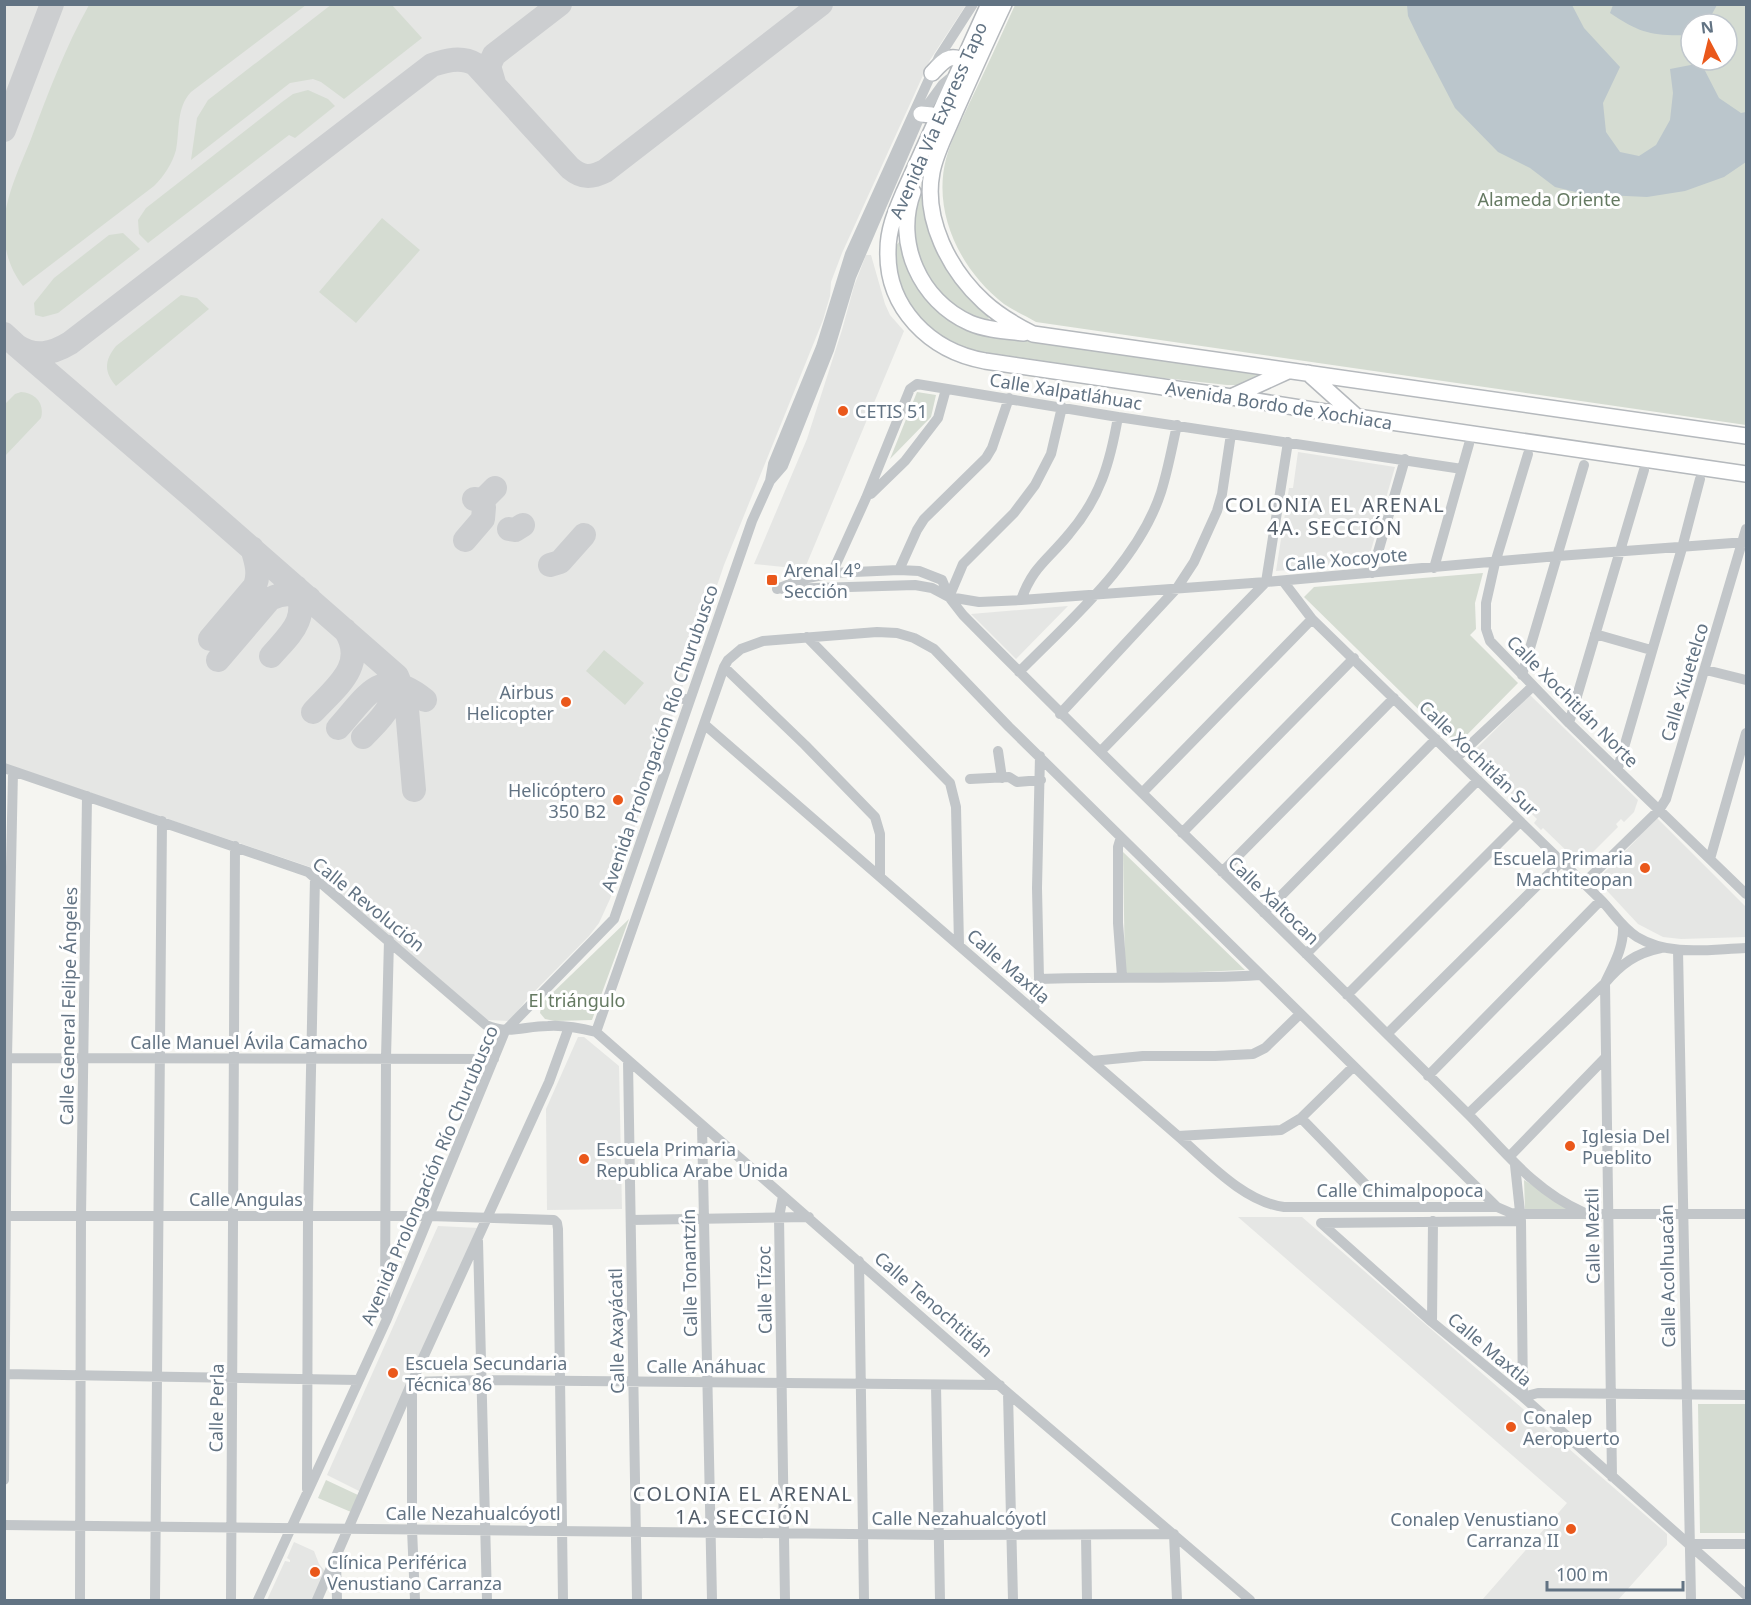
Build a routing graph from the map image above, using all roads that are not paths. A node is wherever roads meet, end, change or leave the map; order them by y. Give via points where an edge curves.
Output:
1 (973, 4) edge
2 (989, 4) edge
3 (1004, 4) edge
4 (969, 63) junction
5 (932, 73) junction
6 (962, 79) junction
7 (921, 114) junction
8 (936, 121) junction
9 (936, 156) junction
10 (889, 237) junction
11 (906, 237) junction
12 (1033, 334) junction
13 (1289, 371) junction
14 (1308, 373) junction
15 (946, 389) junction
16 (1231, 397) junction
17 (1009, 398) junction
18 (1062, 407) junction
19 (1118, 417) junction
20 (1357, 417) junction
21 (1177, 425) junction
22 (1232, 434) junction
23 (1746, 436) edge
24 (1288, 442) junction
25 (1470, 444) dead end
26 (1528, 454) dead end
27 (1405, 459) junction
28 (1584, 465) dead end
29 (1462, 469) junction
30 (1644, 470) dead end
31 (1746, 474) edge
32 (1700, 479) dead end
33 (770, 481) junction
34 (866, 498) junction
35 (1746, 529) edge
36 (1745, 542) edge
37 (1682, 548) junction
38 (1620, 552) junction
39 (1558, 556) junction
40 (1495, 563) junction
41 (1434, 568) junction
42 (899, 570) junction
43 (832, 573) junction
44 (1372, 573) junction
45 (1283, 581) junction
46 (1266, 582) junction
47 (1177, 588) junction
48 (1095, 594) junction
49 (949, 597) junction
50 (1021, 600) junction
51 (1312, 619) junction
52 (1595, 634) junction
53 (807, 637) junction
54 (1651, 650) junction
55 (1354, 658) junction
56 (724, 667) junction
57 (1706, 670) junction
58 (1019, 672) junction
59 (1522, 675) junction
60 (1746, 680) edge
61 (1533, 686) junction
62 (675, 695) dead end
63 (1394, 698) junction
64 (689, 701) junction
65 (1060, 714) junction
66 (1569, 723) junction
67 (704, 724) junction
68 (1746, 733) edge
69 (1436, 739) junction
70 (998, 751) dead end
71 (1101, 751) junction
72 (1040, 756) junction
73 (1456, 758) junction
74 (1618, 768) junction
75 (9, 769) edge
76 (1002, 778) junction
77 (970, 779) dead end
78 (1041, 780) junction
79 (1478, 780) junction
80 (1142, 793) junction
81 (87, 796) junction
82 (1659, 810) junction
83 (162, 822) junction
84 (1520, 822) junction
85 (1182, 833) junction
86 (1121, 837) junction
87 (235, 846) junction
88 (1710, 859) junction
89 (1561, 862) junction
90 (1222, 872) junction
91 (880, 876) junction
92 (315, 877) junction
93 (1583, 884) junction
94 (1746, 894) edge
95 (1601, 900) junction
96 (1264, 913) junction
97 (1623, 926) junction
98 (389, 940) junction
99 (959, 945) junction
100 (1661, 948) junction
101 (1746, 948) edge
102 (1678, 950) junction
103 (1306, 954) junction
104 (1260, 975) junction
105 (1122, 976) junction
106 (1040, 979) junction
107 (1605, 983) junction
108 (1347, 994) junction
109 (1034, 1010) junction
110 (1300, 1014) junction
111 (569, 1027) junction
112 (505, 1031) junction
113 (596, 1032) junction
114 (1387, 1034) junction
115 (1606, 1057) junction
116 (6, 1058) edge
117 (159, 1058) junction
118 (234, 1058) junction
119 (386, 1058) junction
120 (84, 1059) junction
121 (311, 1059) junction
122 (494, 1059) junction
123 (1092, 1060) junction
124 (628, 1061) junction
125 (1353, 1067) junction
126 (1428, 1076) junction
127 (1468, 1114) junction
128 (1301, 1118) junction
129 (702, 1125) junction
130 (1178, 1136) junction
131 (1512, 1161) junction
132 (1368, 1186) dead end
133 (783, 1196) junction
134 (1303, 1206) joint
135 (1497, 1207) junction
136 (1587, 1214) junction
137 (1746, 1214) edge
138 (234, 1215) junction
139 (1608, 1215) junction
140 (1683, 1215) junction
141 (6, 1216) edge
142 (81, 1216) junction
143 (158, 1216) junction
144 (308, 1216) junction
145 (385, 1216) junction
146 (429, 1216) junction
147 (487, 1217) junction
148 (779, 1217) junction
149 (808, 1217) junction
150 (1521, 1217) junction
151 (705, 1218) junction
152 (631, 1220) junction
153 (1433, 1221) junction
154 (478, 1236) junction
155 (859, 1261) junction
156 (386, 1321) junction
157 (1432, 1322) junction
158 (5, 1374) edge
159 (81, 1376) junction
160 (158, 1377) junction
161 (233, 1378) junction
162 (308, 1379) junction
163 (359, 1380) junction
164 (483, 1380) junction
165 (412, 1382) junction
166 (560, 1382) junction
167 (633, 1382) junction
168 (707, 1383) junction
169 (783, 1383) junction
170 (861, 1384) junction
171 (1000, 1384) junction
172 (936, 1385) junction
173 (1612, 1392) junction
174 (1008, 1393) junction
175 (1686, 1394) junction
176 (1746, 1395) edge
177 (1523, 1397) junction
178 (1612, 1477) junction
179 (4, 1480) edge
180 (307, 1493) junction
181 (4, 1525) edge
182 (80, 1526) junction
183 (156, 1526) junction
184 (231, 1527) junction
185 (292, 1528) junction
186 (348, 1528) junction
187 (412, 1529) junction
188 (485, 1530) junction
189 (562, 1530) junction
190 (635, 1532) junction
191 (711, 1532) junction
192 (784, 1533) junction
193 (863, 1534) junction
194 (939, 1534) junction
195 (1174, 1534) junction
196 (1012, 1535) junction
197 (1086, 1535) junction
198 (1689, 1544) junction
199 (1746, 1544) edge
200 (336, 1554) junction
201 (1746, 1595) edge
202 (1694, 1598) edge
203 (80, 1600) edge
204 (155, 1600) edge
205 (231, 1600) edge
206 (258, 1600) edge
207 (317, 1600) edge
208 (337, 1600) edge
209 (414, 1600) edge
210 (487, 1600) edge
211 (563, 1600) edge
212 (637, 1600) edge
213 (712, 1600) edge
214 (785, 1600) edge
215 (864, 1600) edge
216 (940, 1600) edge
217 (1013, 1600) edge
218 (1087, 1600) edge
219 (1177, 1600) edge
220 (1250, 1600) edge

1 - 5 street, Avenida Prolongación Río Churubusco
2 - 4 main road, Avenida Vía Express Tapo
3 - 4 main road, Avenida Vía Express Tapo
4 - 5 main road via 957,57 948,58
4 - 6 main road, Avenida Vía Express Tapo
5 - 33 street, Avenida Prolongación Río Churubusco via 850,254 821,346 773,464
6 - 7 street, Avenida Prolongación Río Churubusco via 943,84
6 - 8 main road, Avenida Vía Express Tapo
6 - 9 main road, Avenida Vía Express Tapo
7 - 8 main road via 932,115
7 - 33 street, Avenida Prolongación Río Churubusco via 851,277 828,350 783,466
8 - 10 main road, Avenida Vía Express Tapo via 895,213
9 - 11 main road via 911,196
9 - 12 main road, Avenida Bordo de Xochiaca via 931,183 932,211 952,262 983,301
10 - 11 main road
10 - 16 main road, Avenida Bordo de Xochiaca via 888,268 903,308 923,333 952,352 985,362
11 - 12 main road via 921,279 933,297 952,312 970,323
12 - 13 main road, Avenida Bordo de Xochiaca
13 - 14 main road, Avenida Bordo de Xochiaca
13 - 16 main road
14 - 20 main road
14 - 23 main road, Avenida Bordo de Xochiaca
15 - 17 street, Calle Xalpatláhuac
15 - 34 street via 937,419 905,461
15 - 34 street, Calle Xalpatláhuac via 920,384 910,389
16 - 20 main road, Avenida Bordo de Xochiaca
17 - 18 street, Calle Xalpatláhuac
17 - 42 street via 986,458 924,519
18 - 19 street, Calle Xalpatláhuac
18 - 49 street via 1051,454 1035,485 1008,520 963,564
19 - 21 street, Calle Xalpatláhuac
19 - 50 street via 1104,478 1089,508 1035,570
20 - 31 main road, Avenida Bordo de Xochiaca
21 - 22 street, Calle Xalpatláhuac
21 - 48 street via 1154,510 1127,555
22 - 24 street, Calle Xalpatláhuac
22 - 47 street via 1217,511 1194,562
24 - 27 street, Calle Xalpatláhuac
24 - 46 street
25 - 29 street
26 - 40 street, Calle Xochitlán Norte
27 - 29 street, Calle Xalpatláhuac
27 - 44 street
28 - 39 street
29 - 41 street
30 - 38 street
32 - 37 street
33 - 64 street, Avenida Prolongación Río Churubusco via 752,521
34 - 43 street
35 - 36 street, Calle Xiuetelco
36 - 37 street, Calle Xocoyote
36 - 57 street, Calle Xiuetelco
37 - 38 street, Calle Xocoyote
37 - 54 street
38 - 39 street, Calle Xocoyote
38 - 52 street
39 - 40 street, Calle Xocoyote
39 - 59 street
40 - 41 street, Calle Xocoyote
40 - 59 street, Calle Xochitlán Norte via 1486,603 1486,629 1490,641
41 - 44 street, Calle Xocoyote
42 - 43 street, Calle Xocoyote
42 - 49 street, Calle Xocoyote via 919,571 942,580
43 - 49 street, Calle Xocoyote via 777,589 915,585
44 - 45 street, Calle Xocoyote
45 - 46 street, Calle Xocoyote
45 - 51 street, Calle Xochitlán Sur
46 - 47 street, Calle Xocoyote
46 - 71 street
47 - 48 street, Calle Xocoyote
47 - 65 street
48 - 50 street, Calle Xocoyote
48 - 58 street
49 - 50 street, Calle Xocoyote via 979,602
49 - 58 street, Calle Xaltocan
51 - 55 street, Calle Xochitlán Sur
51 - 80 street
52 - 54 street
52 - 66 street
53 - 56 street via 751,644
53 - 72 street via 877,632 904,635 934,649
53 - 99 street via 950,783 956,807
54 - 74 street
55 - 63 street, Calle Xochitlán Sur
55 - 85 street
56 - 67 street
56 - 91 street via 875,817 880,834
57 - 60 street
57 - 82 street, Calle Xiuetelco via 1666,799
58 - 65 street, Calle Xaltocan
59 - 61 street, Calle Xochitlán Norte
61 - 66 street, Calle Xochitlán Norte
61 - 73 street
62 - 64 street
63 - 69 street, Calle Xochitlán Sur
63 - 90 street
64 - 112 street, Avenida Prolongación Río Churubusco via 614,919
65 - 71 street, Calle Xaltocan
66 - 74 street, Calle Xochitlán Norte
67 - 91 street, Calle Maxtla
67 - 113 street
68 - 88 street
69 - 73 street, Calle Xochitlán Sur
69 - 96 street
70 - 76 street
71 - 80 street, Calle Xaltocan
72 - 78 street
72 - 86 street
73 - 79 street, Calle Xochitlán Sur
74 - 82 street, Calle Xochitlán Norte
75 - 81 street, Calle Revolución
75 - 116 street
76 - 77 street
76 - 78 street via 1009,777 1017,783
78 - 106 street via 1037,888
79 - 84 street, Calle Xochitlán Sur
79 - 103 street
80 - 85 street, Calle Xaltocan
81 - 83 street, Calle Revolución
81 - 120 street, Calle General Felipe Ángeles
82 - 88 street, Calle Xochitlán Norte
82 - 93 street, Calle Xiuetelco
83 - 87 street, Calle Revolución
83 - 117 street
84 - 89 street, Calle Xochitlán Sur
84 - 108 street
85 - 90 street, Calle Xaltocan
86 - 104 street
86 - 105 street via 1118,892
87 - 92 street, Calle Revolución
87 - 118 street, Calle Perla
88 - 94 street, Calle Xochitlán Norte
89 - 93 street, Calle Xochitlán Sur
89 - 114 street
90 - 96 street, Calle Xaltocan
91 - 99 street, Calle Maxtla
92 - 98 street, Calle Revolución
92 - 121 street
93 - 95 street, Calle Xochitlán Sur
95 - 97 street, Calle Xochitlán Sur
95 - 126 street
96 - 103 street, Calle Xaltocan
97 - 100 street, Calle Xochitlán Sur via 1636,937
97 - 107 street, Calle Meztli via 1619,953
98 - 112 street, Calle Revolución via 486,1025
98 - 119 street
99 - 109 street, Calle Maxtla
100 - 102 street
100 - 107 street via 1634,957
101 - 102 street
102 - 140 street, Calle Acolhuacán
103 - 108 street, Calle Xaltocan
104 - 105 street
104 - 110 street
105 - 106 street
106 - 109 street
107 - 115 street, Calle Meztli
107 - 127 street
108 - 114 street, Calle Xaltocan
109 - 123 street, Calle Maxtla
110 - 123 street via 1265,1048 1253,1054
110 - 125 street
111 - 112 street
111 - 113 street
111 - 147 street via 549,1082
112 - 122 street, Avenida Prolongación Río Churubusco
113 - 124 street, Calle Tenochtitlán
114 - 126 street, Calle Xaltocan
115 - 131 street
115 - 139 street, Calle Meztli
116 - 120 street, Calle Manuel Ávila Camacho
116 - 141 street
117 - 118 street, Calle Manuel Ávila Camacho
117 - 120 street, Calle Manuel Ávila Camacho
117 - 143 street
118 - 121 street, Calle Manuel Ávila Camacho
118 - 138 street, Calle Perla
119 - 121 street, Calle Manuel Ávila Camacho
119 - 122 street, Calle Manuel Ávila Camacho
119 - 145 street
120 - 142 street, Calle General Felipe Ángeles
121 - 144 street
122 - 146 street, Avenida Prolongación Río Churubusco
123 - 130 street, Calle Maxtla
124 - 129 street, Calle Tenochtitlán
124 - 152 street, Calle Axayácatl
125 - 128 street
125 - 135 street
126 - 127 street, Calle Xaltocan
127 - 131 street, Calle Xaltocan
128 - 130 street via 1273,1131
128 - 132 street
129 - 133 street, Calle Tenochtitlán
129 - 151 street, Calle Tonantzín
130 - 134 street, Calle Maxtla via 1255,1199 1272,1206
131 - 136 street, Calle Xaltocan via 1547,1192
131 - 150 street
133 - 148 street, Calle Tízoc
133 - 149 street, Calle Tenochtitlán
134 - 135 street, Calle Chimalpopoca
135 - 150 street, Calle Chimalpopoca
136 - 139 street, Calle Chimalpopoca
136 - 150 street, Calle Chimalpopoca
137 - 140 street, Calle Chimalpopoca
138 - 143 street, Calle Angulas
138 - 144 street, Calle Angulas
138 - 161 street, Calle Perla
139 - 140 street, Calle Chimalpopoca
139 - 173 street, Calle Meztli
140 - 175 street, Calle Acolhuacán
141 - 142 street, Calle Angulas
141 - 158 street
142 - 143 street, Calle Angulas
142 - 159 street, Calle General Felipe Ángeles
143 - 160 street
144 - 145 street, Calle Angulas
144 - 162 street
145 - 146 street, Calle Angulas
145 - 156 street
146 - 147 street, Calle Angulas
146 - 156 street, Avenida Prolongación Río Churubusco
147 - 154 street
147 - 166 street, Calle Angulas via 552,1219 557,1223
148 - 149 street
148 - 151 street
148 - 169 street, Calle Tízoc
149 - 155 street, Calle Tenochtitlán
150 - 153 street
150 - 177 street
151 - 152 street
151 - 168 street, Calle Tonantzín
152 - 167 street, Calle Axayácatl
153 - 157 street
153 - 157 street, Calle Maxtla via 1321,1223
154 - 164 street
154 - 165 street
155 - 170 street
155 - 171 street, Calle Tenochtitlán
156 - 163 street, Avenida Prolongación Río Churubusco
157 - 177 street, Calle Maxtla
158 - 159 street
158 - 179 street
159 - 160 street
159 - 182 street, Calle General Felipe Ángeles
160 - 161 street
160 - 183 street
161 - 162 street
161 - 184 street, Calle Perla
162 - 163 street
162 - 180 street
163 - 180 street, Avenida Prolongación Río Churubusco
164 - 165 street, Calle Anáhuac
164 - 166 street, Calle Anáhuac
164 - 188 street
165 - 186 street
165 - 187 street
166 - 167 street, Calle Anáhuac
166 - 189 street
167 - 168 street, Calle Anáhuac
167 - 190 street, Calle Axayácatl
168 - 169 street, Calle Anáhuac
168 - 191 street, Calle Tonantzín
169 - 170 street, Calle Anáhuac
169 - 192 street, Calle Tízoc
170 - 172 street, Calle Anáhuac
170 - 193 street
171 - 172 street, Calle Anáhuac
171 - 174 street, Calle Tenochtitlán
172 - 194 street
173 - 175 street
173 - 177 street via 1538,1393
173 - 178 street, Calle Meztli
174 - 195 street, Calle Tenochtitlán
174 - 196 street
175 - 176 street
175 - 198 street, Calle Acolhuacán
177 - 178 street, Calle Maxtla
178 - 198 street, Calle Maxtla
180 - 185 street, Avenida Prolongación Río Churubusco
181 - 182 street, Calle Nezahualcóyotl
182 - 183 street, Calle Nezahualcóyotl
182 - 203 street, Calle General Felipe Ángeles
183 - 184 street, Calle Nezahualcóyotl
183 - 204 street
184 - 185 street, Calle Nezahualcóyotl
184 - 205 street, Calle Perla
185 - 186 street, Calle Nezahualcóyotl
185 - 206 street, Avenida Prolongación Río Churubusco
186 - 187 street, Calle Nezahualcóyotl
186 - 200 street
187 - 188 street, Calle Nezahualcóyotl
187 - 209 street
188 - 189 street, Calle Nezahualcóyotl
188 - 210 street
189 - 190 street, Calle Nezahualcóyotl
189 - 211 street
190 - 191 street, Calle Nezahualcóyotl
190 - 212 street, Calle Axayácatl
191 - 192 street, Calle Nezahualcóyotl
191 - 213 street, Calle Tonantzín
192 - 193 street, Calle Nezahualcóyotl
192 - 214 street, Calle Tízoc
193 - 194 street, Calle Nezahualcóyotl
193 - 215 street
194 - 196 street, Calle Nezahualcóyotl
194 - 216 street
195 - 197 street, Calle Nezahualcóyotl
195 - 219 street
195 - 220 street, Calle Tenochtitlán
196 - 197 street, Calle Nezahualcóyotl
196 - 217 street
197 - 218 street
198 - 199 street
198 - 201 street, Calle Maxtla
198 - 202 street, Calle Acolhuacán
200 - 207 street
200 - 208 street

